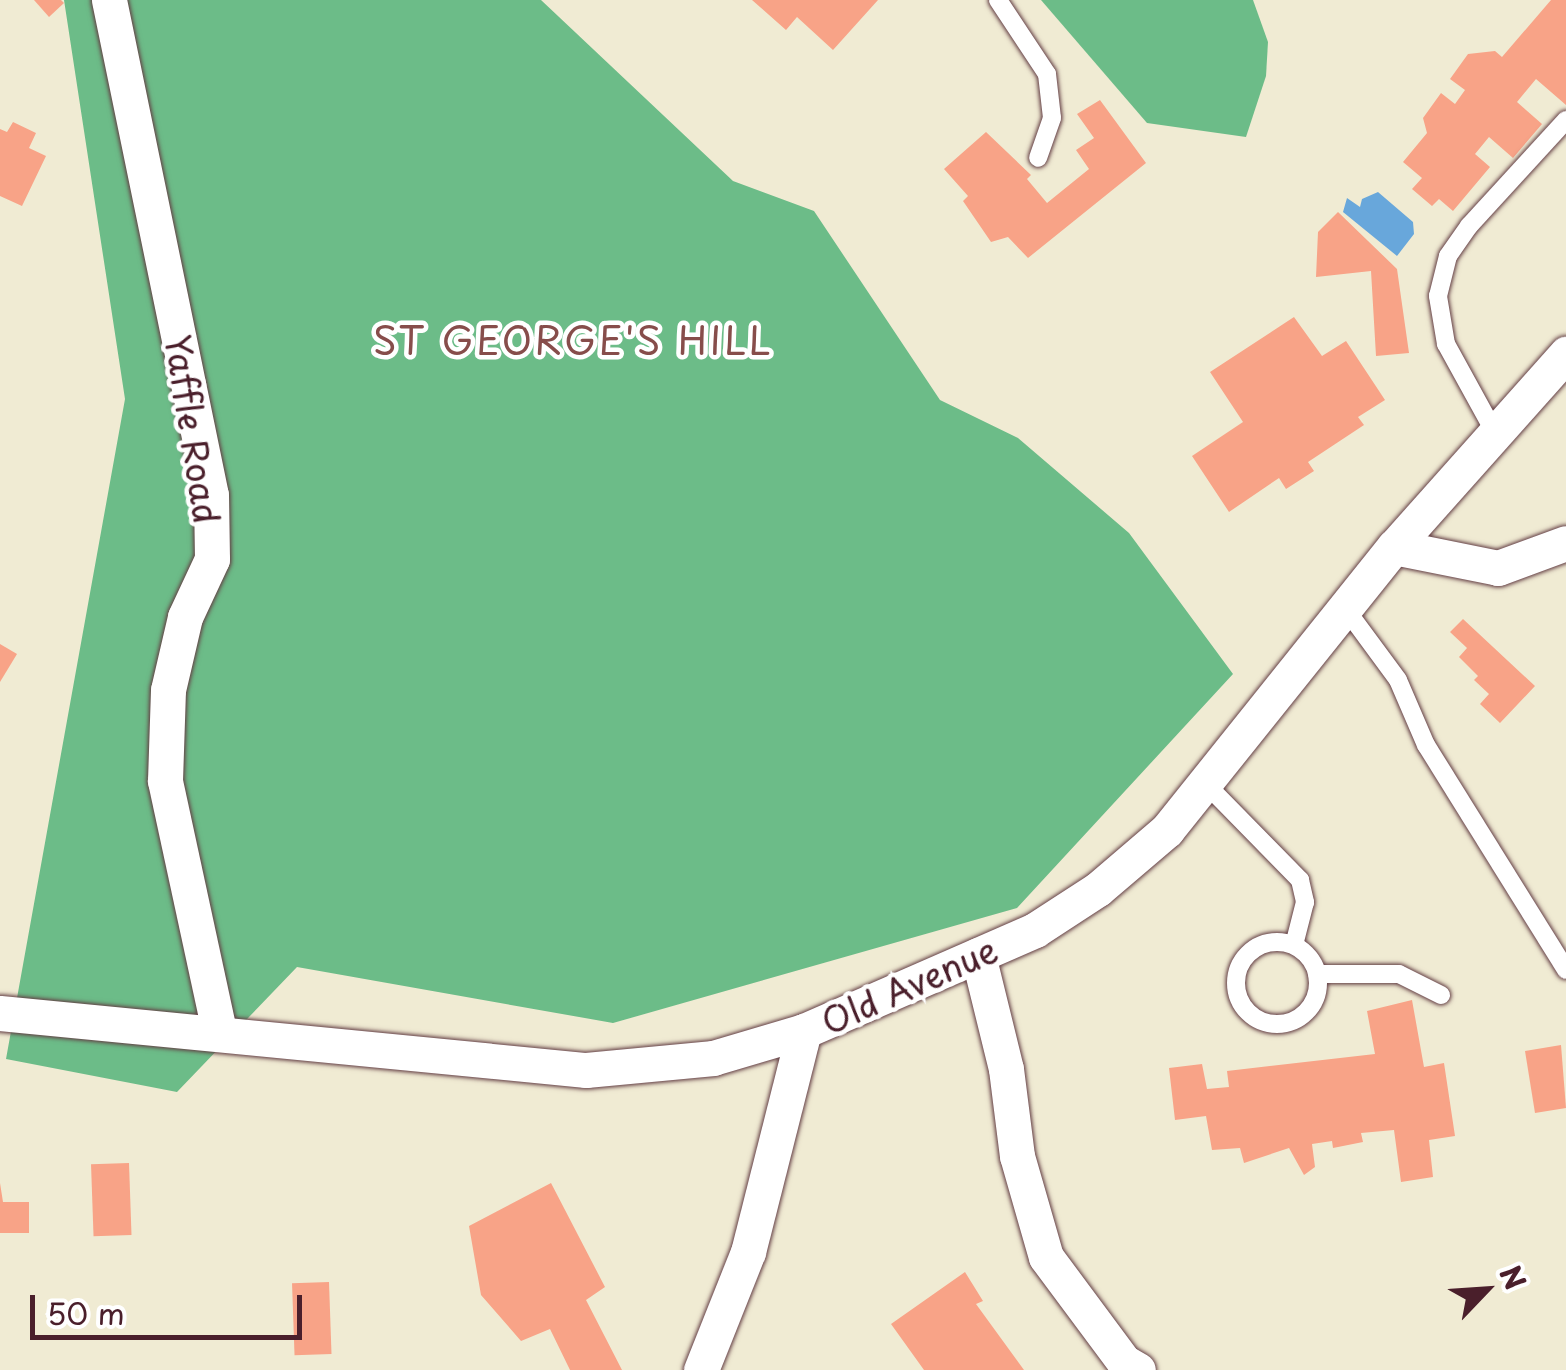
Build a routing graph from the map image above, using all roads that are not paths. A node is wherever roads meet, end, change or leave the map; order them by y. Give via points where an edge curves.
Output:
1 (109, 0) edge
2 (998, 0) edge
3 (1566, 120) edge
4 (1038, 158) dead end
5 (1566, 354) edge
6 (1496, 433) junction
7 (1566, 542) edge
8 (1394, 547) junction
9 (1345, 608) junction
10 (1205, 783) junction
11 (1294, 945) junction
12 (978, 955) junction
13 (1566, 970) edge
14 (1317, 974) junction
15 (1441, 996) dead end
16 (0, 1013) edge
17 (219, 1030) junction
18 (804, 1031) junction
19 (701, 1370) edge
20 (1138, 1370) edge

1 - 17 street, Yaffle Road via 211,494 212,560 185,617 168,690 166,781
2 - 4 lane via 1048,74 1052,118
3 - 6 lane via 1469,226 1448,256 1438,296 1446,344
5 - 6 street, Old Avenue
6 - 8 street, Old Avenue
7 - 8 street via 1498,568
8 - 9 street, Old Avenue
9 - 10 street, Old Avenue
9 - 13 lane via 1398,680 1426,746
10 - 11 lane via 1300,880 1305,902
10 - 12 street, Old Avenue via 1167,830 1098,889 1035,930
11 - 14 lane
11 - 14 lane via 1266,943 1243,959 1236,986 1248,1012 1273,1024 1299,1018 1315,999
12 - 18 street, Old Avenue
12 - 20 street via 1006,1069 1017,1156 1046,1257 1124,1362
14 - 15 lane via 1399,974
16 - 17 street, Old Avenue
17 - 18 street, Old Avenue via 586,1070 713,1058
18 - 19 street via 748,1252

